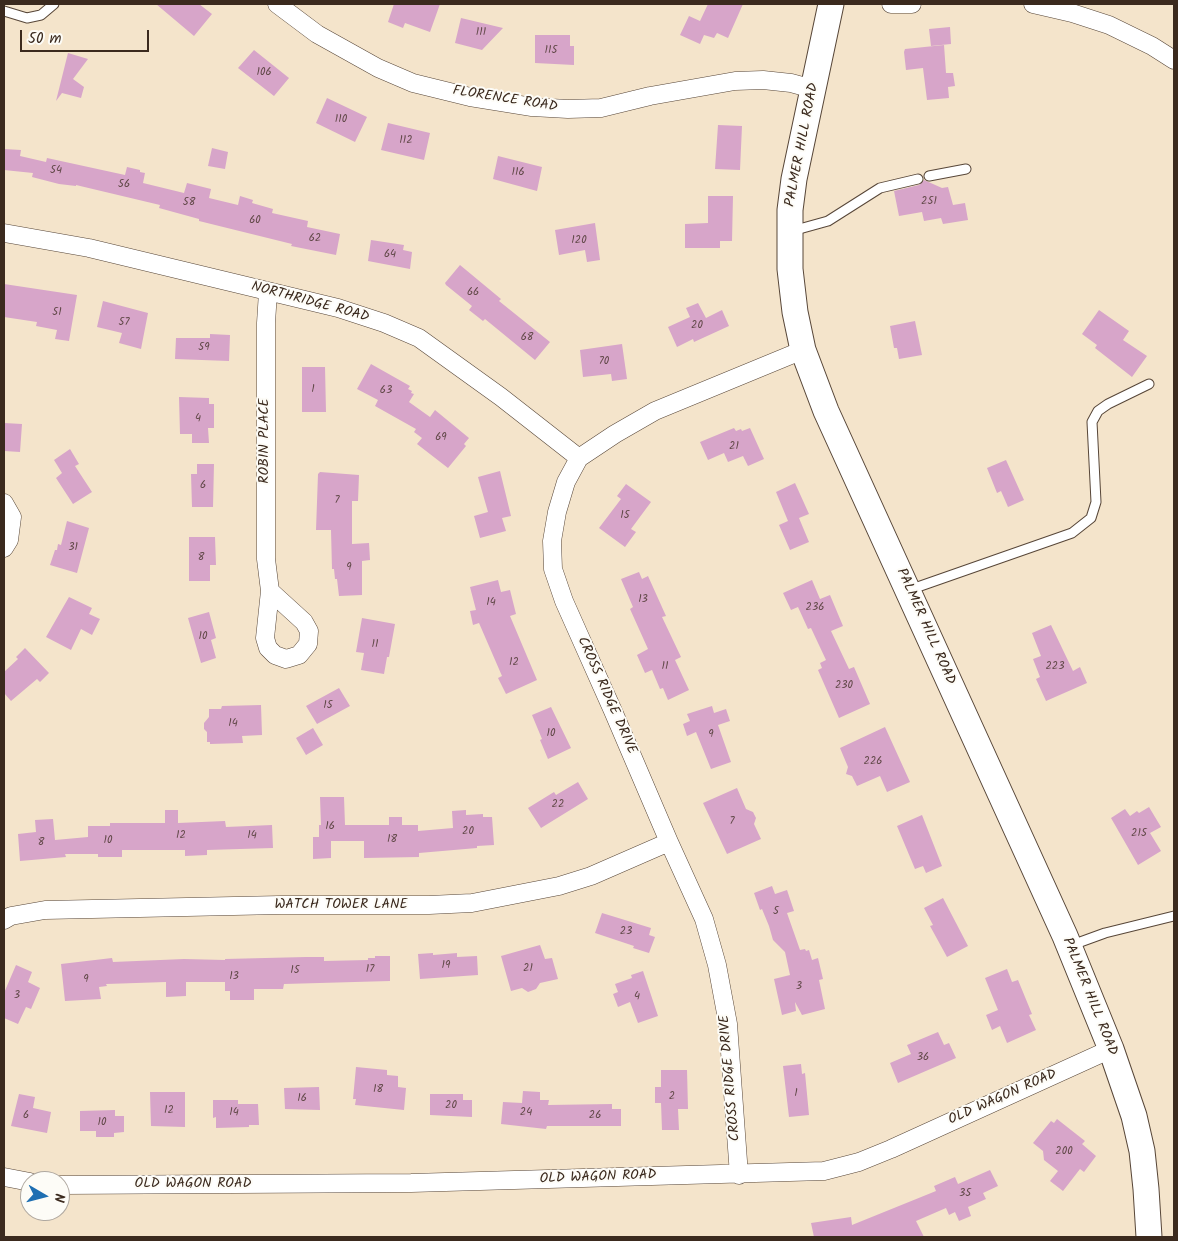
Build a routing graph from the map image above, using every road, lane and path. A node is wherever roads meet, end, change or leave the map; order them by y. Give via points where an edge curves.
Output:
1 (54, 4) edge
2 (277, 4) edge
3 (831, 4) edge
4 (891, 4) edge
5 (912, 4) edge
6 (1033, 4) edge
7 (4, 11) edge
8 (1174, 60) edge
9 (813, 89) junction
10 (966, 169) dead end
11 (929, 176) dead end
12 (918, 179) dead end
13 (789, 232) junction
14 (4, 233) edge
15 (268, 292) junction
16 (803, 350) junction
17 (1149, 384) dead end
18 (579, 458) junction
19 (4, 503) edge
20 (4, 548) edge
21 (908, 590) junction
22 (270, 591) dead end
23 (668, 842) junction
24 (1174, 916) edge
25 (4, 920) edge
26 (1069, 946) junction
27 (1111, 1049) junction
28 (739, 1175) junction
29 (4, 1177) edge
30 (20, 1180) edge
31 (70, 1185) edge
32 (1149, 1237) edge

1 - 7 lane via 41,15 28,18
2 - 9 street, FLORENCE ROAD via 316,34 413,83 532,107 600,108 735,81 763,80
3 - 9 main road, PALMER HILL ROAD
4 - 5 street
6 - 8 street via 1109,25
9 - 13 main road, PALMER HILL ROAD via 794,178
10 - 11 lane
12 - 13 lane via 880,188 828,221
13 - 16 main road, PALMER HILL ROAD via 794,312
14 - 15 street, NORTHRIDGE ROAD via 89,248
15 - 18 street, NORTHRIDGE ROAD via 338,308 419,338
15 - 22 street, ROBIN PLACE via 266,549
16 - 18 street, CROSS RIDGE DRIVE via 655,411
16 - 21 main road, PALMER HILL ROAD via 826,410
17 - 21 lane via 1108,404 1098,411 1092,422 1096,502 1091,518 1072,533
18 - 23 street, CROSS RIDGE DRIVE via 566,482 557,512 552,541 553,569
19 - 20 street via 12,517 9,540
21 - 26 main road, PALMER HILL ROAD
23 - 25 street, WATCH TOWER LANE via 591,876 559,886 472,902 45,910
23 - 28 street, CROSS RIDGE DRIVE via 704,919 717,964 728,1024
24 - 26 lane via 1105,933
26 - 27 main road, PALMER HILL ROAD
27 - 28 street, OLD WAGON ROAD via 859,1162 824,1171
27 - 32 main road, PALMER HILL ROAD via 1142,1150
28 - 31 street, OLD WAGON ROAD via 411,1184
29 - 30 street

